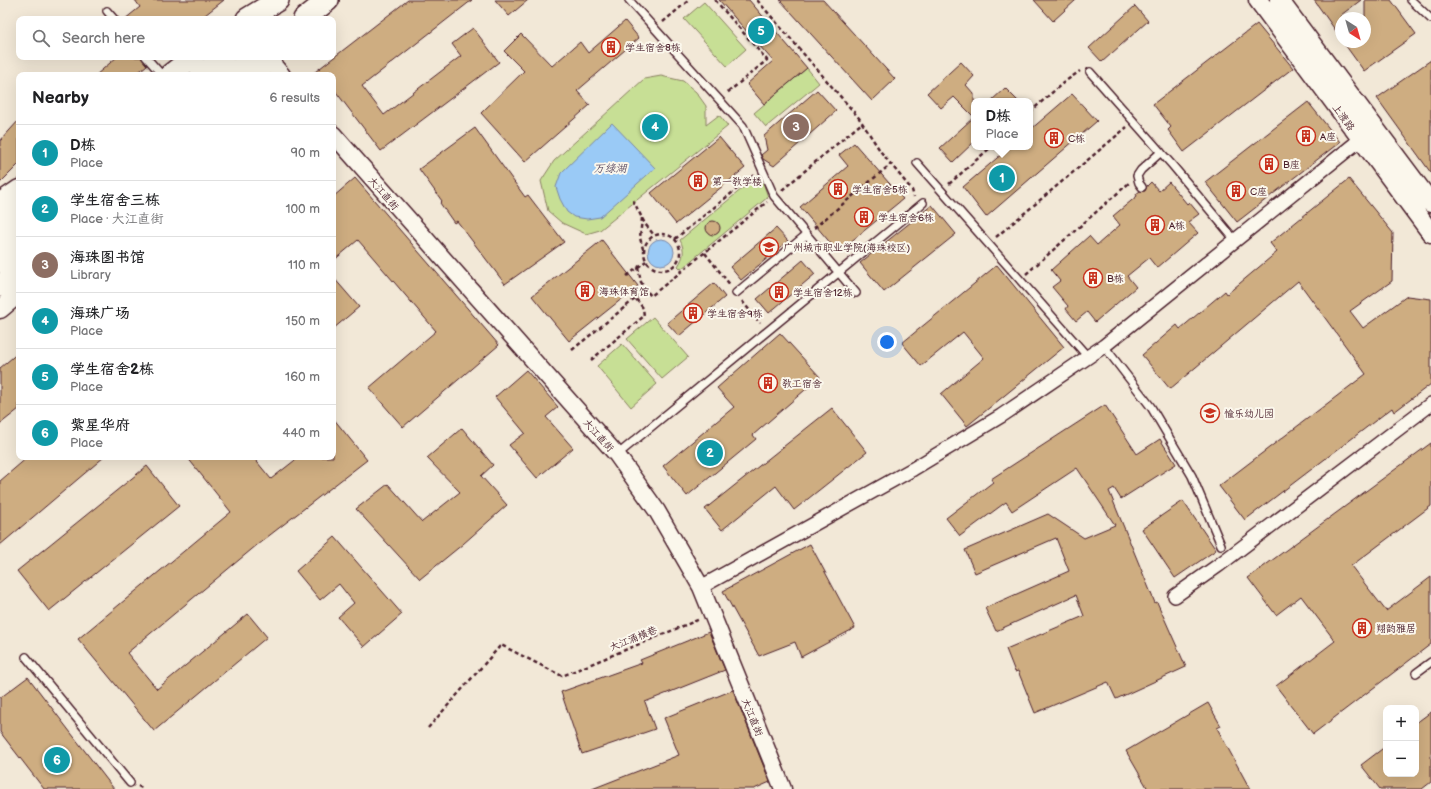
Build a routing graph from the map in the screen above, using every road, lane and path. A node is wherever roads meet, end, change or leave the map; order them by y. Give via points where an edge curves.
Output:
1 (278, 0) edge
2 (286, 0) edge
3 (629, 0) edge
4 (689, 0) edge
5 (715, 0) edge
6 (757, 0) edge
7 (1258, 0) edge
8 (1279, 0) edge
9 (1411, 0) edge
10 (107, 11) dead end
11 (111, 16) edge
12 (252, 16) edge
13 (269, 16) edge
14 (1431, 19) edge
15 (654, 29) junction
16 (149, 60) edge
17 (189, 60) edge
18 (219, 60) edge
19 (269, 62) edge
20 (159, 72) edge
21 (174, 72) edge
22 (205, 72) edge
23 (239, 72) edge
24 (257, 72) edge
25 (1090, 72) joint
26 (718, 101) junction
27 (1033, 109) edge
28 (1133, 121) junction
29 (862, 123) junction
30 (336, 137) edge
31 (1361, 140) junction
32 (988, 150) edge
33 (1161, 152) junction
34 (917, 163) dead end
35 (891, 164) junction
36 (762, 169) junction
37 (1137, 176) junction
38 (1142, 187) dead end
39 (942, 191) junction
40 (16, 192) edge
41 (774, 196) junction
42 (633, 200) dead end
43 (1430, 201) edge
44 (0, 202) edge
45 (16, 203) edge
46 (923, 203) dead end
47 (915, 210) junction
48 (0, 217) edge
49 (642, 218) junction
50 (16, 227) edge
51 (1431, 233) edge
52 (654, 235) junction
53 (806, 235) junction
54 (675, 239) junction
55 (0, 240) edge
56 (1235, 240) junction
57 (988, 244) junction
58 (16, 249) edge
59 (643, 250) junction
60 (646, 261) junction
61 (0, 262) edge
62 (638, 267) junction
63 (16, 273) edge
64 (839, 273) junction
65 (627, 276) dead end
66 (1020, 279) junction
67 (0, 286) edge
68 (646, 290) junction
69 (736, 293) dead end
70 (856, 293) dead end
71 (16, 296) edge
72 (636, 299) junction
73 (0, 309) edge
74 (1104, 346) junction
75 (572, 350) dead end
76 (1088, 357) junction
77 (591, 360) dead end
78 (1431, 404) edge
79 (617, 455) junction
80 (1220, 545) dead end
81 (701, 588) junction
82 (1175, 596) dead end
83 (711, 615) junction
84 (26, 657) dead end
85 (1431, 662) edge
86 (1416, 673) dead end
87 (428, 728) dead end
88 (130, 783) dead end
89 (783, 789) edge

1 - 12 main road
2 - 13 main road
3 - 15 lane
4 - 15 path
5 - 26 path via 767,60
6 - 29 path
7 - 31 main road, 上渡路
8 - 43 main road, 上渡路
9 - 14 lane
10 - 11 lane
15 - 26 lane
16 - 20 lane
17 - 21 main road
18 - 22 main road
19 - 23 main road
19 - 24 main road
25 - 27 path via 1084,69 1074,74
25 - 28 lane
26 - 36 lane via 743,126
28 - 33 lane
28 - 57 path
29 - 35 path
29 - 41 path
30 - 79 street, 大江直街
31 - 51 main road, 上渡路
31 - 56 street
32 - 39 path
33 - 37 lane
33 - 56 lane
34 - 39 lane
35 - 47 path via 912,190
35 - 53 path
36 - 41 lane
36 - 54 path
37 - 38 lane
37 - 66 path
39 - 57 lane
40 - 44 main road
41 - 53 lane
41 - 68 path via 651,296
42 - 49 path
45 - 48 main road
46 - 47 lane
47 - 64 lane
49 - 52 path
49 - 59 path via 640,238
50 - 55 main road
52 - 54 path via 666,234
52 - 59 path
53 - 64 lane
53 - 69 lane
54 - 60 path via 679,245 679,257 672,267 667,270 655,269
56 - 74 street
57 - 66 lane
58 - 61 main road
59 - 60 path
60 - 62 path
62 - 65 path
62 - 68 path via 641,282
63 - 67 main road
64 - 70 lane
64 - 79 lane
66 - 76 lane
68 - 72 path
71 - 73 main road
72 - 75 path
72 - 77 path via 643,308 644,316
74 - 76 street
74 - 80 lane via 1151,407 1188,470
76 - 81 street via 1001,416 913,469
78 - 82 street
79 - 81 street, 大江直街 via 657,511
81 - 83 street, 大江直街
83 - 87 path, 大江涌横巷 via 562,676 501,645
83 - 89 street, 大江直街
84 - 88 lane
85 - 86 lane

